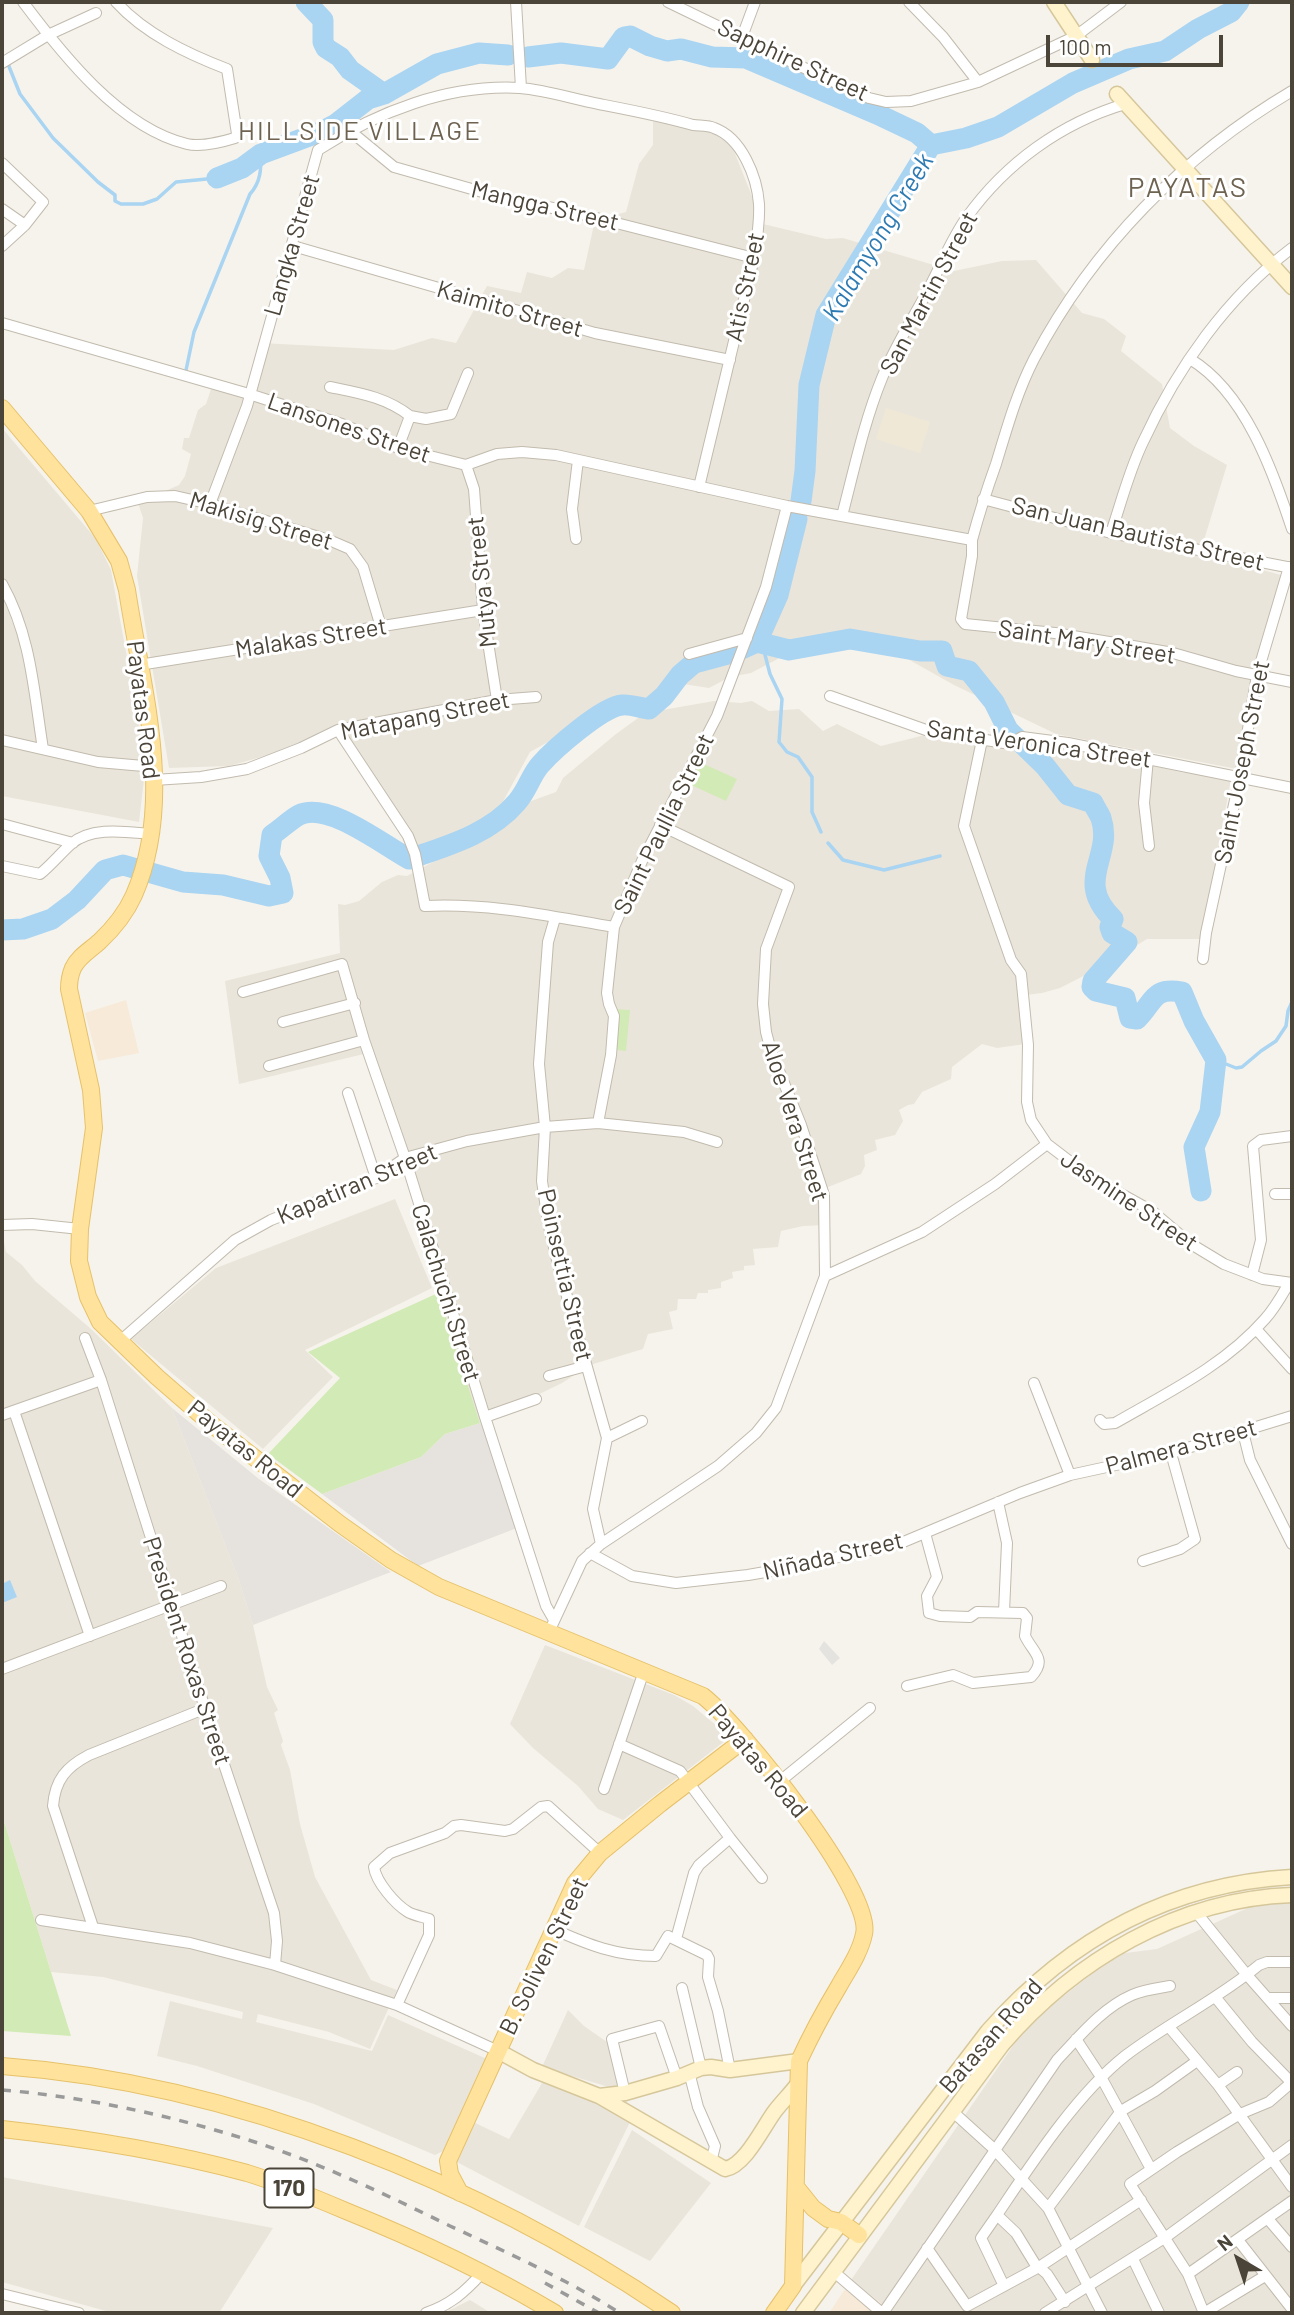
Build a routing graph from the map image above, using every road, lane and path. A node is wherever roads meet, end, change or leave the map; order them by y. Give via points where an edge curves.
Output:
1 (23, 2) edge
2 (118, 2) edge
3 (516, 2) edge
4 (668, 2) edge
5 (755, 2) edge
6 (909, 2) edge
7 (1054, 2) edge
8 (1121, 2) edge
9 (96, 13) dead end
10 (48, 35) junction
11 (1076, 36) junction
12 (742, 37) junction
13 (1092, 60) dead end
14 (2, 62) edge
15 (978, 82) junction
16 (522, 88) junction
17 (1292, 91) edge
18 (1121, 99) joint
19 (349, 130) junction
20 (2, 163) edge
21 (1185, 167) junction
22 (2, 209) edge
23 (25, 225) junction
24 (2, 246) edge
25 (293, 246) junction
26 (1292, 248) edge
27 (754, 258) junction
28 (1272, 265) junction
29 (1292, 286) edge
30 (2, 323) edge
31 (1190, 359) junction
32 (730, 360) junction
33 (468, 373) dead end
34 (330, 387) dead end
35 (249, 394) junction
36 (2, 408) edge
37 (410, 416) junction
38 (398, 447) junction
39 (578, 460) junction
40 (466, 465) junction
41 (699, 487) junction
42 (983, 499) junction
43 (210, 504) junction
44 (787, 506) junction
45 (89, 512) junction
46 (842, 516) junction
47 (1292, 529) edge
48 (1111, 533) junction
49 (576, 539) dead end
50 (972, 540) junction
51 (1290, 568) edge
52 (2, 584) edge
53 (483, 610) junction
54 (381, 627) junction
55 (744, 645) junction
56 (689, 654) dead end
57 (139, 665) junction
58 (1257, 675) junction
59 (1292, 682) edge
60 (830, 696) dead end
61 (536, 697) dead end
62 (497, 700) junction
63 (338, 730) junction
64 (2, 740) edge
65 (982, 740) junction
66 (43, 749) junction
67 (1148, 758) junction
68 (155, 774) junction
69 (1240, 777) junction
70 (1292, 788) edge
71 (2, 824) edge
72 (660, 825) junction
73 (151, 834) junction
74 (72, 843) junction
75 (1149, 846) dead end
76 (2, 866) edge
77 (555, 918) junction
78 (614, 927) junction
79 (1203, 960) dead end
80 (243, 992) dead end
81 (355, 1003) junction
82 (283, 1022) dead end
83 (364, 1040) junction
84 (269, 1066) dead end
85 (348, 1093) dead end
86 (597, 1123) junction
87 (545, 1127) junction
88 (1292, 1136) edge
89 (718, 1142) dead end
90 (1047, 1144) junction
91 (405, 1158) junction
92 (376, 1178) junction
93 (1275, 1194) dead end
94 (1292, 1194) edge
95 (2, 1225) edge
96 (80, 1229) junction
97 (1252, 1275) junction
98 (825, 1276) junction
99 (1291, 1283) edge
100 (1256, 1329) junction
101 (85, 1338) dead end
102 (118, 1342) junction
103 (586, 1366) junction
104 (1292, 1369) edge
105 (549, 1376) dead end
106 (101, 1380) junction
107 (1034, 1383) dead end
108 (536, 1399) dead end
109 (14, 1410) junction
110 (2, 1415) edge
111 (1292, 1416) edge
112 (485, 1417) junction
113 (1100, 1420) dead end
114 (642, 1421) dead end
115 (1243, 1432) junction
116 (607, 1438) junction
117 (1171, 1453) junction
118 (1070, 1475) junction
119 (998, 1503) junction
120 (925, 1533) junction
121 (601, 1544) junction
122 (1292, 1544) edge
123 (590, 1553) junction
124 (1143, 1561) dead end
125 (221, 1586) dead end
126 (172, 1604) junction
127 (1004, 1612) junction
128 (551, 1626) junction
129 (90, 1636) junction
130 (2, 1669) edge
131 (644, 1671) junction
132 (907, 1686) dead end
133 (205, 1708) junction
134 (870, 1708) dead end
135 (745, 1739) junction
136 (619, 1744) junction
137 (690, 1781) junction
138 (779, 1782) junction
139 (604, 1789) dead end
140 (730, 1838) junction
141 (600, 1853) junction
142 (1292, 1877) edge
143 (762, 1878) dead end
144 (1292, 1895) edge
145 (1196, 1912) junction
146 (41, 1920) dead end
147 (93, 1927) junction
148 (553, 1929) junction
149 (676, 1939) junction
150 (1292, 1962) edge
151 (275, 1965) junction
152 (1247, 1975) junction
153 (1170, 1986) dead end
154 (682, 1989) dead end
155 (1216, 1998) junction
156 (1268, 1998) junction
157 (1292, 1998) edge
158 (397, 2005) junction
159 (1292, 2026) edge
160 (1168, 2027) junction
161 (1076, 2039) junction
162 (498, 2051) junction
163 (1197, 2061) junction
164 (799, 2062) junction
165 (2, 2066) edge
166 (730, 2070) junction
167 (1237, 2072) dead end
168 (689, 2073) junction
169 (1101, 2077) junction
170 (1292, 2082) edge
171 (797, 2085) junction
172 (1218, 2085) junction
173 (625, 2093) junction
174 (599, 2096) junction
175 (953, 2111) junction
176 (1121, 2111) junction
177 (1240, 2114) junction
178 (2, 2129) edge
179 (1292, 2146) edge
180 (994, 2149) junction
181 (1274, 2159) junction
182 (710, 2162) junction
183 (1151, 2169) junction
184 (1022, 2178) junction
185 (1292, 2187) edge
186 (797, 2188) junction
187 (460, 2193) junction
188 (1141, 2200) junction
189 (1292, 2201) edge
190 (1048, 2208) junction
191 (997, 2215) junction
192 (1268, 2219) junction
193 (841, 2222) junction
194 (859, 2235) junction
195 (1166, 2237) junction
196 (1238, 2240) junction
197 (1070, 2247) junction
198 (1292, 2247) edge
199 (928, 2248) junction
200 (1133, 2259) junction
201 (1039, 2267) junction
202 (832, 2272) junction
203 (482, 2273) junction
204 (1188, 2274) junction
205 (1265, 2276) junction
206 (793, 2286) junction
207 (1004, 2286) junction
208 (1089, 2288) junction
209 (2, 2294) edge
210 (1065, 2302) junction
211 (1292, 2310) edge
212 (79, 2313) edge
213 (426, 2313) edge
214 (555, 2313) edge
215 (672, 2313) edge
216 (774, 2313) edge
217 (803, 2313) edge
218 (882, 2313) edge
219 (1045, 2313) edge
220 (1102, 2313) edge
221 (1158, 2313) edge
222 (1204, 2313) edge
223 (1287, 2313) edge

1 - 10 street
2 - 10 street via 188,54 227,69 235,138 190,145 157,133 92,85
3 - 16 street
4 - 12 street, Sapphire Street
5 - 12 street
6 - 15 street
7 - 11 main road
8 - 11 street, Sapphire Street
9 - 10 street
10 - 14 street
11 - 13 main road
11 - 15 street, Sapphire Street
12 - 15 street, Sapphire Street via 886,102 911,101
16 - 19 street, Langka Street via 459,91 394,109
16 - 27 street, Atis Street via 715,128 736,143 750,167 759,202
17 - 21 street via 1247,118
18 - 21 main road
18 - 46 street, San Martin Street via 1023,156 965,219 883,376
19 - 25 street, Langka Street via 318,150
19 - 27 street, Mangga Street via 394,167
20 - 23 street via 43,202
21 - 28 main road
21 - 42 street via 1100,257 1061,313 1012,410
22 - 23 street
23 - 24 street
25 - 32 street, Kaimito Street via 595,333
25 - 35 street, Langka Street
26 - 28 street
27 - 32 street, Atis Street
28 - 29 main road
28 - 31 street via 1227,310
30 - 35 street, Lansones Street
31 - 47 street via 1221,387 1245,419
31 - 48 street via 1143,442
32 - 41 street, Atis Street
33 - 37 street via 451,414 426,419
34 - 37 street via 366,394 396,405
35 - 38 street, Lansones Street
35 - 43 street, Langka Street
36 - 45 main road, Payatas Road
37 - 38 street
38 - 40 street, Lansones Street
39 - 40 street via 523,452 496,454
39 - 41 street
39 - 49 street via 572,509
40 - 53 street, Mutya Street via 474,489
41 - 44 street
42 - 48 street, San Juan Bautista Street
42 - 50 street
43 - 45 street, Makisig Street via 175,496 147,497
43 - 54 street, Makisig Street via 351,549 363,567
44 - 46 street
44 - 55 street, Saint Paullia Street via 766,587
45 - 57 main road, Payatas Road via 119,561
46 - 50 street
48 - 51 street, San Juan Bautista Street
50 - 58 street, Saint Mary Street via 961,619 965,624 1133,646
51 - 58 street, Saint Joseph Street
52 - 66 street via 27,644
53 - 54 street, Malakas Street
53 - 62 street, Mutya Street
54 - 57 street, Malakas Street
55 - 56 street
55 - 72 street, Saint Paullia Street via 717,716
57 - 68 main road, Payatas Road
58 - 59 street, Saint Mary Street
58 - 69 street, Saint Joseph Street
60 - 65 street, Santa Veronica Street via 926,730
61 - 62 street, Matapang Street
62 - 63 street, Matapang Street
63 - 68 street, Matapang Street via 247,769 201,777
63 - 77 street via 408,836 425,906 499,907
64 - 66 street, Matapang Street
65 - 67 street, Santa Veronica Street via 1010,744 1022,737
65 - 90 street, Jasmine Street via 964,826 1011,960 1021,974 1028,1045 1027,1102 1031,1121
66 - 68 street, Matapang Street
67 - 69 street, Santa Veronica Street
67 - 75 street via 1144,803
68 - 73 main road, Payatas Road
69 - 70 street, Santa Veronica Street
69 - 79 street, Saint Joseph Street
71 - 74 street
72 - 78 street, Saint Paullia Street
72 - 98 street, Aloe Vera Street via 789,887 766,949 763,1004 771,1051 824,1195
73 - 74 street via 87,834
73 - 96 main road, Payatas Road via 126,912 80,958 70,977 94,1128
74 - 76 street via 40,874
77 - 78 street
77 - 87 street, Poinsettia Street via 547,954 539,1064
78 - 86 street, Saint Paullia Street via 607,993 614,1016 612,1042
80 - 81 street, Calachuchi Street via 342,964
81 - 82 street
81 - 83 street, Calachuchi Street
83 - 84 street
83 - 91 street, Calachuchi Street
85 - 92 street
86 - 87 street, Kapatiran Street
86 - 89 street, Kapatiran Street via 684,1132
87 - 91 street, Kapatiran Street
87 - 103 street, Poinsettia Street via 542,1181 548,1222
88 - 97 street via 1261,1140 1253,1146 1261,1240
90 - 97 street, Jasmine Street via 1089,1176 1152,1211 1191,1244
90 - 98 street via 922,1231
91 - 92 street, Kapatiran Street
91 - 112 street, Calachuchi Street
92 - 102 street, Kapatiran Street via 271,1220 234,1240
93 - 94 street
95 - 96 street
96 - 102 main road, Payatas Road via 79,1261 88,1297 100,1322
97 - 99 street, Jasmine Street
98 - 121 street via 781,1401 763,1424 718,1466
99 - 100 street
100 - 104 street
100 - 113 street via 1205,1370 1127,1417 1109,1425
101 - 106 street, President Roxas Street
102 - 128 main road, Payatas Road via 210,1423 372,1547 439,1587
103 - 105 street
103 - 116 street, Poinsettia Street
106 - 109 street
106 - 126 street, President Roxas Street
107 - 118 street
108 - 112 street
109 - 110 street
109 - 129 street
111 - 115 street, Palmera Street
112 - 128 street, Calachuchi Street
114 - 116 street
115 - 117 street, Palmera Street
115 - 122 street via 1250,1460
116 - 121 street, Poinsettia Street via 593,1509
117 - 118 street, Palmera Street
117 - 124 street via 1195,1539
118 - 119 street, Niñada Street
119 - 120 street, Niñada Street
119 - 127 street via 1007,1543
120 - 123 street, Niñada Street via 901,1543 794,1567 676,1583 632,1576
120 - 127 street via 937,1577 927,1596 931,1615 970,1617 977,1612
121 - 123 street
123 - 128 street via 573,1575
125 - 126 street
126 - 129 street
126 - 133 street, President Roxas Street
127 - 132 street via 1023,1613 1027,1618 1025,1636 1039,1655 1031,1677 973,1683 953,1675
128 - 131 main road, Payatas Road
129 - 130 street
131 - 135 main road, Payatas Road via 703,1696
131 - 136 street
133 - 147 street via 89,1755 62,1773 53,1806
133 - 151 street, President Roxas Street via 274,1913
134 - 138 street
135 - 137 main road, B. Soliven Street
135 - 138 main road, Payatas Road
136 - 137 street via 675,1767
136 - 139 street
137 - 140 street
137 - 141 main road, B. Soliven Street
138 - 164 main road, Payatas Road via 844,1876 860,1906 865,1931 859,1952
140 - 143 street
140 - 149 street via 694,1873
141 - 148 main road, B. Soliven Street via 575,1883
141 - 158 street via 548,1806 513,1829 454,1826 390,1853 374,1867 376,1875 408,1912 429,1919 429,1936
142 - 193 main road, Batasan Road via 1173,1900 1091,1939 1049,1970 988,2031
144 - 145 main road, Batasan Road
145 - 152 street
145 - 175 main road, Batasan Road via 1112,1950 1063,1985 1018,2026
146 - 147 street
147 - 151 street via 190,1943
148 - 149 street via 599,1949 631,1956 656,1956 668,1936
148 - 162 main road, B. Soliven Street
149 - 166 street via 708,1957 708,1977
150 - 152 street via 1267,1962
151 - 158 street
152 - 155 street
152 - 156 street
153 - 161 street via 1120,2001
154 - 168 street
155 - 160 street
155 - 170 street
156 - 157 street
156 - 159 street
158 - 162 street
160 - 163 street
160 - 169 street
161 - 169 street
161 - 180 street
162 - 174 main road
162 - 187 main road, B. Soliven Street via 448,2161
163 - 172 street
163 - 176 street
164 - 166 main road
164 - 171 main road, Payatas Road
165 - 187 main road, 170 via 105,2079 267,2118
166 - 168 main road via 711,2067
167 - 172 street
168 - 173 main road
168 - 173 street via 659,2026 612,2039
168 - 182 street via 715,2146
169 - 176 street
169 - 184 street
170 - 177 street via 1269,2102
171 - 182 main road via 741,2160 724,2169
171 - 186 main road, Payatas Road
172 - 177 street
173 - 174 main road
174 - 182 main road
175 - 180 street
175 - 194 main road, Batasan Road
176 - 183 street
176 - 190 street
177 - 181 street
177 - 183 street
178 - 203 main road, 170 via 85,2139 248,2174 422,2242
179 - 181 street
180 - 184 street
180 - 199 street
181 - 185 street
181 - 195 street
183 - 188 street via 1130,2184
184 - 190 street
184 - 191 street
186 - 193 main road via 813,2208
186 - 206 main road, Payatas Road
187 - 215 main road, 170 via 561,2245
188 - 195 street
188 - 197 street
189 - 192 street
190 - 197 street
191 - 201 street
191 - 207 street via 981,2238
192 - 196 street
192 - 198 street
193 - 194 main road
193 - 206 main road, Batasan Road
194 - 202 main road, Batasan Road
195 - 200 street
195 - 204 street
196 - 204 street
196 - 205 street
197 - 201 street
197 - 208 street
199 - 207 street via 967,2306
199 - 218 street
200 - 208 street
200 - 221 street
201 - 207 street
201 - 210 street
202 - 217 main road, Batasan Road
202 - 218 street
203 - 213 street via 453,2301
203 - 214 main road, 170
204 - 222 street
205 - 211 street
205 - 222 street
206 - 216 main road, Batasan Road
208 - 210 street
208 - 220 street
209 - 212 street
210 - 219 street
211 - 223 street

